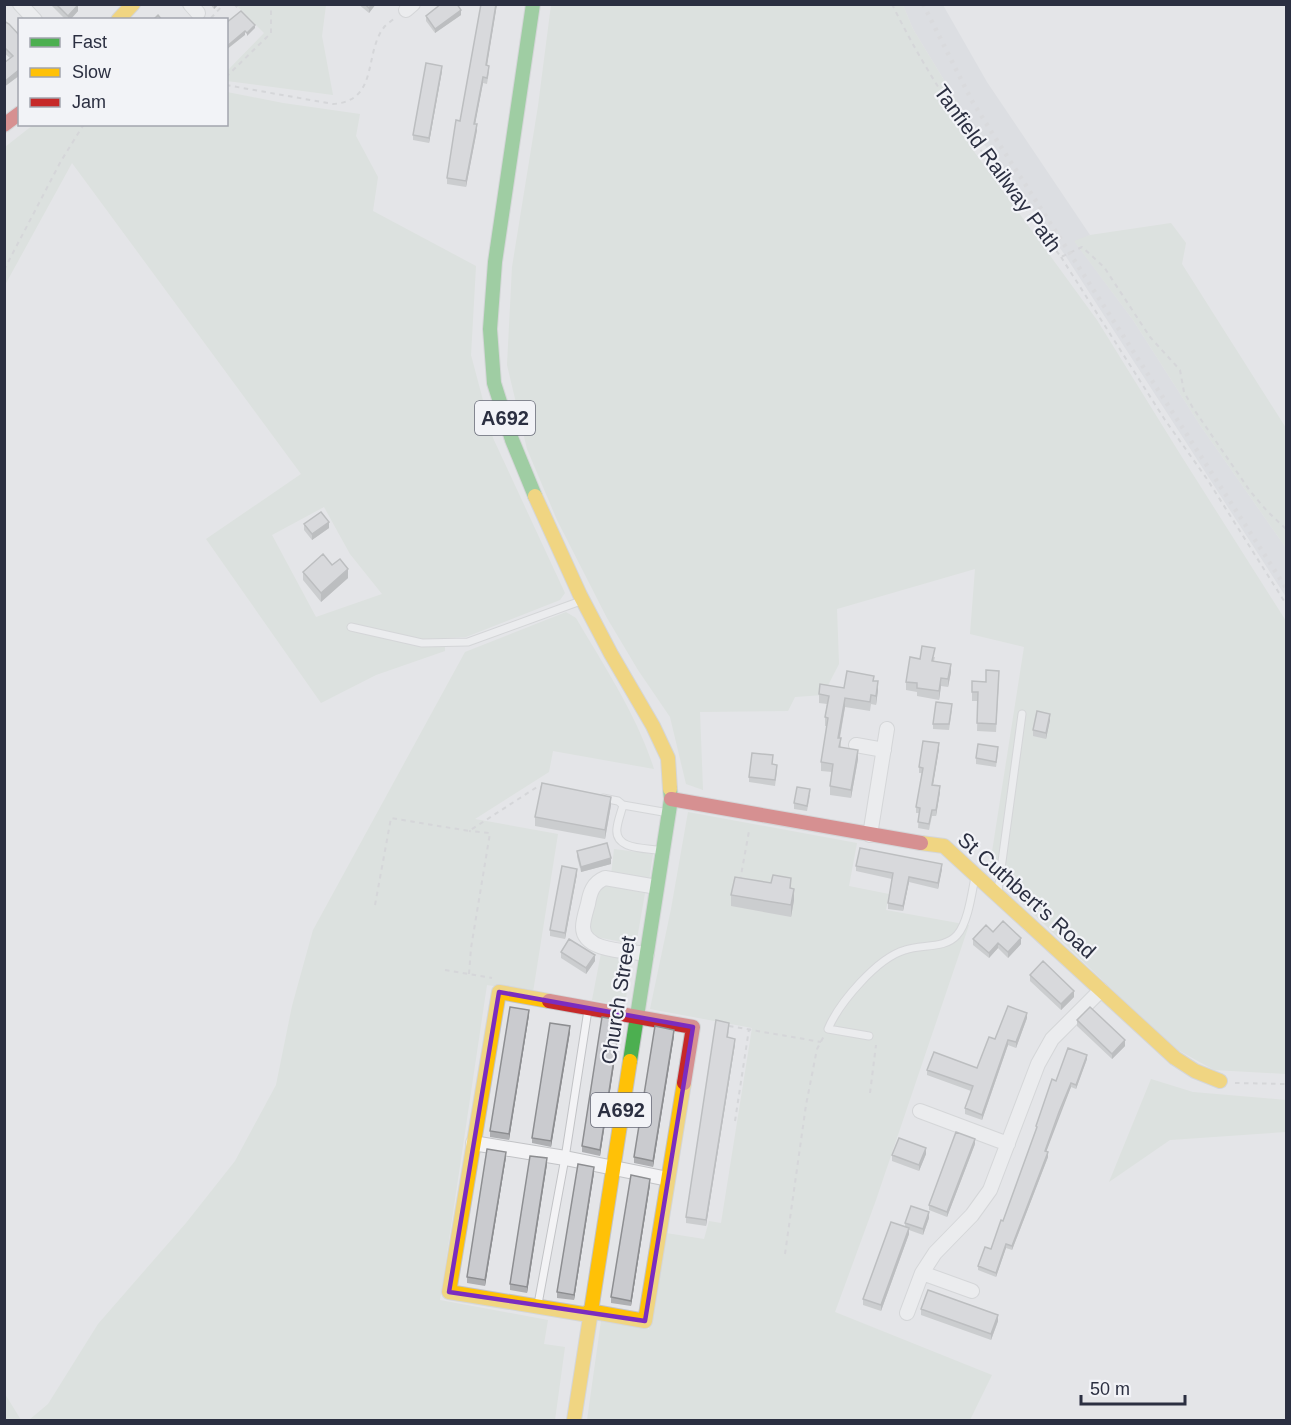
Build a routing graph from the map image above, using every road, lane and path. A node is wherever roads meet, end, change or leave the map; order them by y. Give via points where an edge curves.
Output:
1 (20, 4) edge
2 (133, 4) edge
3 (224, 4) edge
4 (234, 4) edge
5 (242, 4) edge
6 (271, 4) edge
7 (533, 4) edge
8 (892, 4) edge
9 (410, 7) edge
10 (199, 12) edge
11 (32, 18) edge
12 (120, 18) edge
13 (228, 75) edge
14 (228, 85) edge
15 (18, 114) edge
16 (4, 125) edge
17 (83, 126) edge
18 (1061, 257) junction
19 (4, 270) edge
20 (1287, 529) edge
21 (583, 600) junction
22 (1287, 604) edge
23 (351, 627) dead end
24 (1022, 714) dead end
25 (888, 729) dead end
26 (856, 745) dead end
27 (884, 750) junction
28 (546, 788) edge
29 (597, 797) edge
30 (623, 805) junction
31 (670, 806) junction
32 (753, 813) junction
33 (470, 831) junction
34 (870, 835) junction
35 (663, 851) junction
36 (976, 874) junction
37 (740, 883) edge
38 (657, 887) junction
39 (998, 894) junction
40 (375, 905) dead end
41 (647, 954) junction
42 (469, 974) dead end
43 (1101, 990) junction
44 (588, 1008) junction
45 (636, 1016) junction
46 (720, 1025) edge
47 (749, 1029) junction
48 (828, 1029) junction
49 (869, 1036) joint
50 (821, 1042) junction
51 (1220, 1081) joint
52 (1287, 1084) edge
53 (870, 1093) dead end
54 (920, 1111) dead end
55 (735, 1121) dead end
56 (473, 1143) junction
57 (1008, 1144) junction
58 (565, 1158) junction
59 (612, 1167) junction
60 (668, 1179) junction
61 (785, 1254) dead end
62 (922, 1273) junction
63 (972, 1291) dead end
64 (538, 1306) junction
65 (589, 1313) junction
66 (908, 1313) dead end
67 (573, 1420) edge

1 - 11 street
2 - 12 main road
3 - 10 path
4 - 5 path via 238,8
6 - 13 path via 271,33
7 - 21 main road, A692 via 495,262 490,329 494,382 538,504
8 - 18 path, Tanfield Railway Path via 913,46 970,135
9 - 14 path via 385,27 365,85 351,101 333,104
15 - 16 main road
17 - 19 path
18 - 20 path, Tanfield Railway Path via 1082,247 1104,267 1150,337 1180,370 1184,392 1193,408 1250,491
18 - 22 path
21 - 23 lane via 468,642 422,643
21 - 31 main road, A692 via 668,758
24 - 39 lane
25 - 27 street
26 - 27 street
27 - 34 street
28 - 33 path via 537,787
29 - 30 lane
30 - 31 lane
30 - 35 lane via 616,834 620,841
31 - 32 main road, St Cuthbert's Road
31 - 35 main road, Church Street / A692
32 - 34 main road, St Cuthbert's Road
32 - 37 path
33 - 40 path via 391,818
33 - 42 path via 489,833
34 - 36 main road, St Cuthbert's Road via 944,846
35 - 38 main road, Church Street / A692
36 - 39 main road, St Cuthbert's Road
36 - 48 lane via 958,934 946,943 902,950 884,961 834,1015
38 - 41 main road, Church Street / A692
38 - 41 street via 605,878 598,881 591,891 583,928 586,938 597,947
39 - 43 main road, St Cuthbert's Road
41 - 45 main road, Church Street / A692
43 - 51 main road, St Cuthbert's Road via 1174,1058
43 - 57 street via 1052,1039 1038,1064
44 - 45 main road
44 - 56 main road via 498,992
44 - 58 lane
45 - 59 main road, Church Street / A692
45 - 60 main road via 693,1027
46 - 47 path
47 - 50 path
47 - 55 path
48 - 49 lane
48 - 50 path
49 - 53 path via 876,1041
50 - 61 path via 806,1105
51 - 52 path
54 - 57 street
56 - 58 street
56 - 64 main road via 449,1292
57 - 62 street via 990,1190
58 - 59 street
58 - 64 lane
59 - 60 street
59 - 65 main road, Church Street / A692
60 - 65 main road via 645,1321
62 - 63 street
62 - 66 street
64 - 65 main road
65 - 67 main road, Church Street / A692

